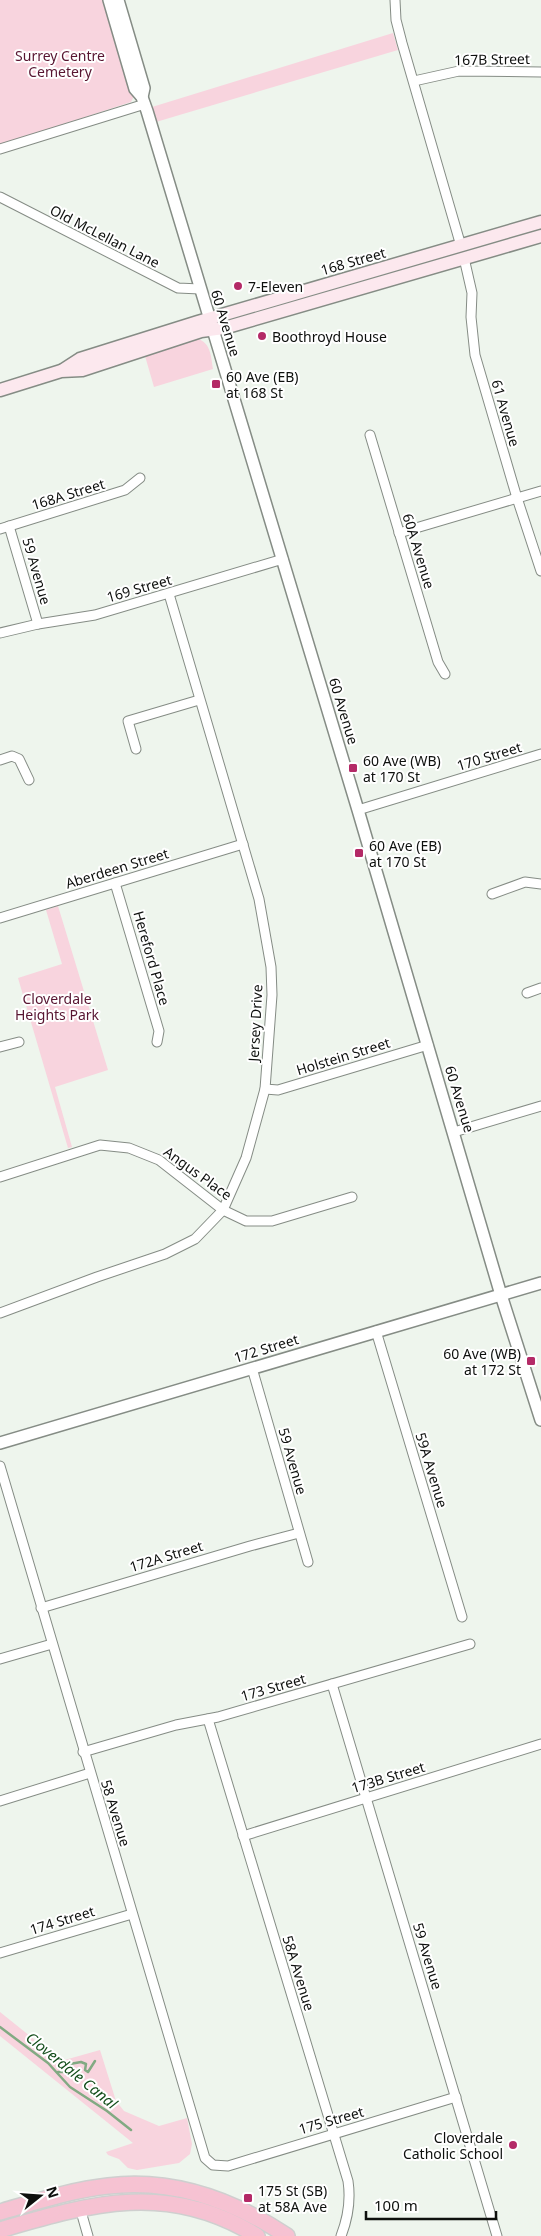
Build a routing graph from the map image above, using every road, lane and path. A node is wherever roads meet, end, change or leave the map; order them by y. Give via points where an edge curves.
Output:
1 (109, 0) edge
2 (118, 0) edge
3 (395, 0) edge
4 (541, 72) edge
5 (414, 81) junction
6 (144, 100) junction
7 (0, 149) edge
8 (0, 197) edge
9 (541, 222) edge
10 (541, 226) edge
11 (541, 236) edge
12 (462, 252) junction
13 (200, 289) junction
14 (211, 325) junction
15 (0, 390) edge
16 (370, 435) dead end
17 (140, 478) dead end
18 (541, 491) edge
19 (517, 498) junction
20 (5, 528) edge
21 (399, 533) junction
22 (282, 559) junction
23 (541, 571) edge
24 (169, 594) junction
25 (38, 624) junction
26 (0, 633) edge
27 (445, 674) dead end
28 (199, 700) junction
29 (136, 749) dead end
30 (541, 754) edge
31 (0, 760) edge
32 (28, 780) dead end
33 (358, 810) junction
34 (243, 844) junction
35 (115, 883) junction
36 (541, 884) edge
37 (492, 894) dead end
38 (0, 918) edge
39 (541, 988) edge
40 (527, 993) dead end
41 (19, 1042) dead end
42 (157, 1042) dead end
43 (428, 1045) junction
44 (0, 1047) edge
45 (265, 1089) junction
46 (541, 1106) edge
47 (454, 1132) junction
48 (0, 1177) edge
49 (352, 1198) dead end
50 (224, 1210) junction
51 (541, 1282) edge
52 (501, 1294) junction
53 (0, 1313) edge
54 (376, 1331) junction
55 (252, 1368) junction
56 (541, 1420) edge
57 (0, 1443) edge
58 (0, 1466) edge
59 (299, 1533) junction
60 (308, 1562) dead end
61 (41, 1608) junction
62 (462, 1617) dead end
63 (52, 1644) junction
64 (470, 1644) dead end
65 (0, 1659) edge
66 (332, 1684) junction
67 (208, 1719) junction
68 (541, 1744) edge
69 (83, 1752) junction
70 (90, 1773) junction
71 (366, 1798) junction
72 (0, 1800) edge
73 (243, 1836) junction
74 (132, 1914) junction
75 (0, 1953) edge
76 (456, 2097) junction
77 (334, 2133) junction
78 (213, 2165) joint
79 (80, 2208) junction
80 (0, 2212) edge
81 (0, 2230) edge
82 (88, 2236) edge
83 (257, 2236) edge
84 (287, 2236) edge
85 (341, 2236) edge
86 (497, 2236) edge

1 - 6 street, 60 Avenue via 135,89
2 - 6 street, 60 Avenue via 144,88
3 - 5 street, 61 Avenue via 399,32
4 - 5 street, 167B Street via 458,71
5 - 12 street, 61 Avenue
6 - 7 street
6 - 13 street, 60 Avenue
8 - 13 street, Old McLellan Lane via 178,288
9 - 12 main road, 168 Street
10 - 12 main road
11 - 12 main road, 168 Street
12 - 14 main road, 168 Street
12 - 14 main road, 168 Street via 383,282
12 - 19 street, 61 Avenue via 472,293 475,355
13 - 14 street, 60 Avenue
14 - 15 main road, 168 Street via 82,370 61,371
14 - 22 street, 60 Avenue
16 - 21 street, 60A Avenue
17 - 20 street, 168A Street via 125,490
18 - 19 street
19 - 21 street
19 - 23 street, 61 Avenue
20 - 25 street, 59 Avenue
21 - 27 street, 60A Avenue via 438,662
22 - 24 street, 169 Street
22 - 33 street, 60 Avenue
24 - 25 street, 169 Street via 95,615
24 - 28 street, Jersey Drive
25 - 26 street, 169 Street
28 - 29 street via 128,721
28 - 34 street, Jersey Drive
30 - 33 street, 170 Street
31 - 32 street via 12,756 19,759
33 - 43 street, 60 Avenue
34 - 35 street, Aberdeen Street
34 - 45 street, Jersey Drive via 259,900 271,967
35 - 38 street, Aberdeen Street
35 - 42 street, Hereford Place via 159,1031
36 - 37 street via 525,882
39 - 40 street
41 - 44 street
43 - 45 street, Holstein Street via 278,1090
43 - 47 street, 60 Avenue
45 - 50 street, Jersey Drive via 246,1158
46 - 47 street
47 - 52 street, 60 Avenue
48 - 50 street, Angus Place via 100,1145 129,1148 159,1160
49 - 50 street, Angus Place via 272,1221 246,1221
50 - 53 street, Jersey Drive via 195,1238 165,1254
51 - 52 street, 172 Street
52 - 54 street, 172 Street
52 - 56 street, 60 Avenue
54 - 55 street, 172 Street
54 - 62 street, 59A Avenue
55 - 57 street, 172 Street
55 - 59 street, 59 Avenue
58 - 61 street, 58 Avenue
59 - 60 street, 59 Avenue
59 - 61 street, 172A Street
61 - 63 street, 58 Avenue
63 - 65 street
63 - 69 street, 58 Avenue
64 - 66 street, 173 Street
66 - 67 street, 173 Street
66 - 71 street, 59 Avenue
67 - 69 street, 173 Street
67 - 73 street, 58A Avenue
68 - 71 street, 173B Street
69 - 70 street, 58 Avenue
70 - 72 street
70 - 74 street, 58 Avenue
71 - 73 street, 173B Street
71 - 76 street, 59 Avenue
73 - 77 street, 58A Avenue
74 - 75 street, 174 Street
74 - 78 street, 58 Avenue via 202,2150
76 - 77 street, 175 Street
76 - 86 street, 59 Avenue
77 - 78 street, 175 Street via 228,2166
77 - 85 street, 58A Avenue via 349,2189 348,2215
79 - 81 highway
79 - 82 street
79 - 83 highway via 131,2201 175,2204 219,2216
80 - 84 highway via 108,2186 154,2185 194,2191 226,2202

